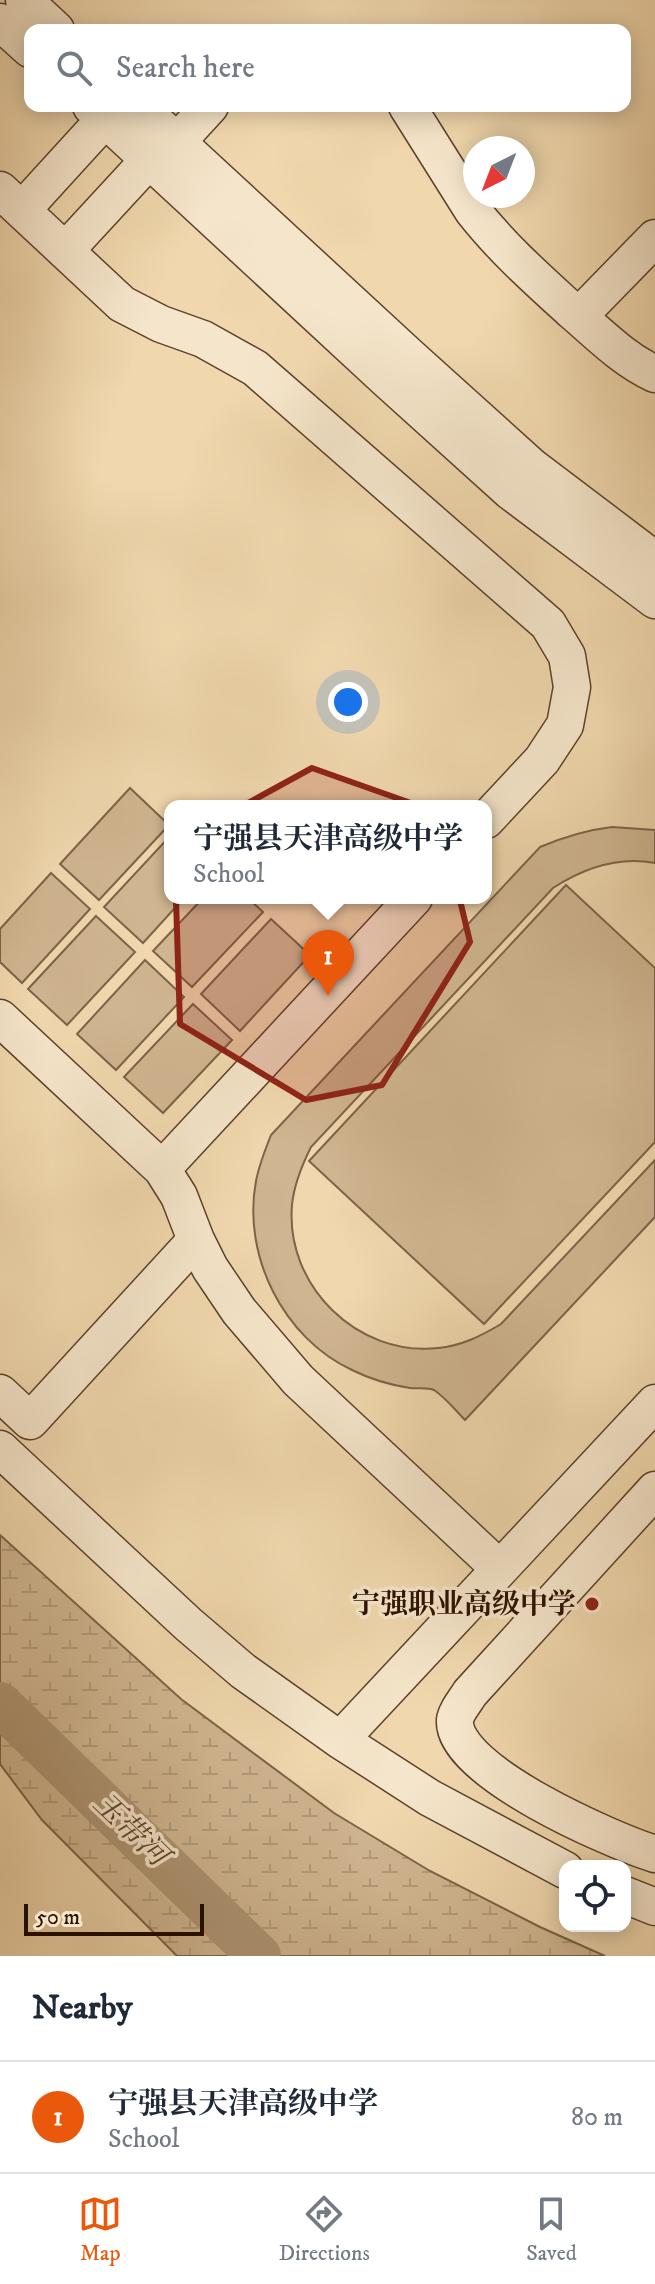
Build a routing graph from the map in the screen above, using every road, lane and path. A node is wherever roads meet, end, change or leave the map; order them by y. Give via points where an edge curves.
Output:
1 (24, 0) edge
2 (0, 22) edge
3 (50, 24) edge
4 (24, 44) edge
5 (98, 112) edge
6 (141, 112) edge
7 (204, 112) edge
8 (411, 112) edge
9 (163, 151) junction
10 (11, 200) edge
11 (655, 238) edge
12 (65, 251) junction
13 (579, 316) junction
14 (655, 374) edge
15 (655, 560) edge
16 (655, 600) edge
17 (492, 814) edge
18 (408, 904) edge
19 (0, 1018) edge
20 (162, 1169) junction
21 (196, 1240) junction
22 (0, 1393) edge
23 (655, 1403) edge
24 (0, 1449) edge
25 (655, 1490) edge
26 (500, 1569) junction
27 (340, 1740) junction
28 (655, 1854) edge
29 (559, 1867) edge
30 (631, 1897) edge
31 (655, 1907) edge

1 - 3 street
2 - 4 street
5 - 9 street
5 - 10 street
6 - 9 street
7 - 9 street
8 - 13 street via 485,227
9 - 12 street
9 - 15 street via 408,355 531,466
9 - 16 street via 386,379 510,491
10 - 12 street
11 - 13 street
12 - 17 street via 122,304 255,368 548,624 567,656 572,687 565,725 542,760
13 - 14 street via 622,356
18 - 20 street
19 - 20 street
20 - 21 street
21 - 22 street via 30,1421
21 - 26 street via 239,1311 298,1380
23 - 26 street
24 - 27 street via 188,1624
25 - 28 street via 470,1693 455,1718 458,1737 477,1759 525,1795
26 - 27 street
27 - 29 street via 430,1798
30 - 31 street

